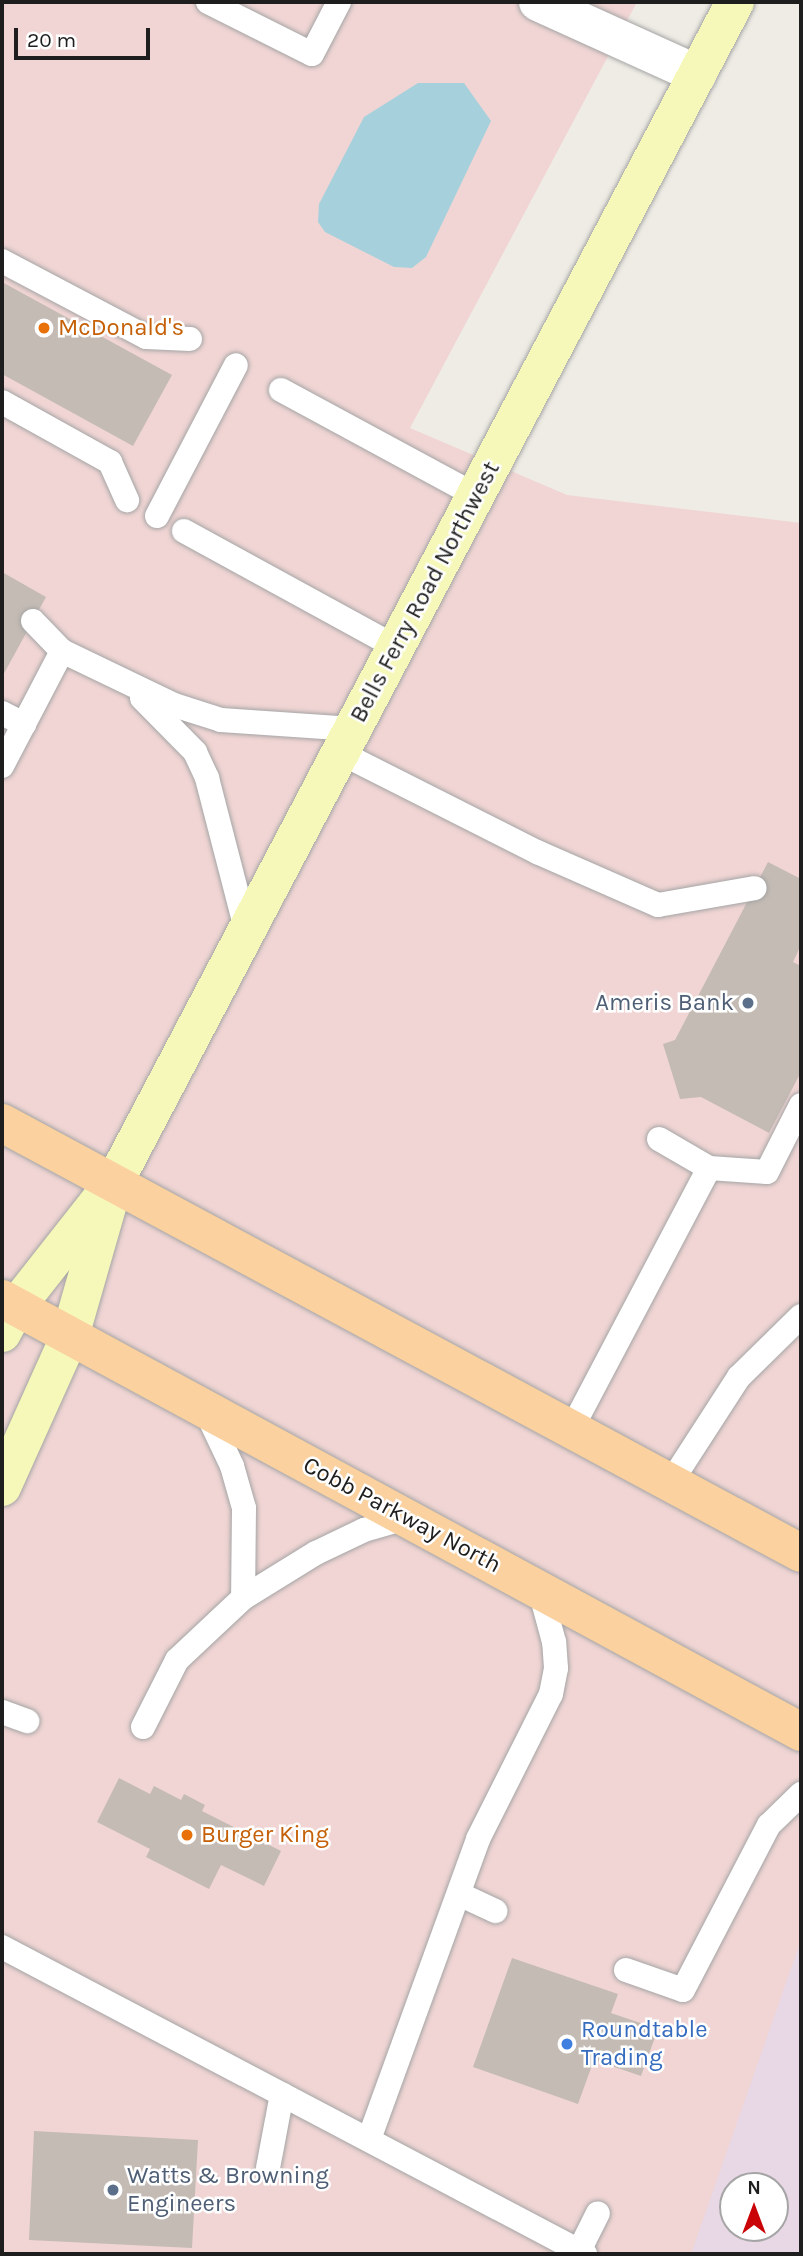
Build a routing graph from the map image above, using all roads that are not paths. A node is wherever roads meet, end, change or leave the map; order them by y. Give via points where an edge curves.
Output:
1 (208, 2) edge
2 (339, 2) edge
3 (538, 2) edge
4 (735, 2) edge
5 (697, 74) junction
6 (2, 261) edge
7 (190, 339) dead end
8 (236, 365) dead end
9 (281, 390) dead end
10 (2, 402) edge
11 (475, 495) junction
12 (127, 500) dead end
13 (157, 516) dead end
14 (184, 531) dead end
15 (33, 621) dead end
16 (396, 647) junction
17 (62, 651) junction
18 (131, 688) junction
19 (2, 713) edge
20 (24, 724) junction
21 (347, 741) junction
22 (2, 766) edge
23 (755, 888) dead end
24 (247, 933) junction
25 (801, 1105) edge
26 (2, 1123) edge
27 (659, 1139) dead end
28 (709, 1168) junction
29 (115, 1181) junction
30 (6, 1313) edge
31 (801, 1315) edge
32 (71, 1336) junction
33 (205, 1409) junction
34 (572, 1428) junction
35 (671, 1482) junction
36 (2, 1487) edge
37 (409, 1517) junction
38 (801, 1553) edge
39 (541, 1590) junction
40 (243, 1598) junction
41 (2, 1712) edge
42 (27, 1720) dead end
43 (143, 1727) dead end
44 (801, 1732) edge
45 (801, 1794) edge
46 (461, 1895) junction
47 (495, 1911) dead end
48 (2, 1947) edge
49 (626, 1970) dead end
50 (282, 2094) junction
51 (369, 2140) junction
52 (268, 2168) dead end
53 (597, 2213) dead end
54 (582, 2253) edge

1 - 2 lane via 312,54
3 - 5 street
4 - 5 main road, Bells Ferry Road Northwest
5 - 11 main road, Bells Ferry Road Northwest
6 - 7 lane via 146,337
8 - 13 lane
9 - 11 lane
10 - 12 lane via 110,462
11 - 16 main road, Bells Ferry Road Northwest
14 - 16 lane
15 - 17 lane
16 - 21 main road, Bells Ferry Road Northwest
17 - 18 lane
17 - 20 lane
18 - 21 lane via 221,720
18 - 24 lane via 195,752 207,778
19 - 20 lane
20 - 22 lane
21 - 23 lane via 537,852 658,905
21 - 24 main road, Bells Ferry Road Northwest
24 - 29 main road, Bells Ferry Road Northwest
25 - 28 lane via 767,1172
26 - 29 main road
27 - 28 lane
28 - 34 lane
29 - 30 main road, Bells Ferry Road Northwest
29 - 32 main road, Bells Ferry Road Northwest
29 - 34 main road
30 - 32 main road, Cobb Parkway North
31 - 35 lane via 739,1377
32 - 33 main road, Cobb Parkway North
32 - 36 main road, Bells Ferry Road Northwest
33 - 37 main road, Cobb Parkway North
33 - 40 lane via 232,1466 244,1508
34 - 35 main road
35 - 38 main road
37 - 39 main road, Cobb Parkway North
37 - 40 lane via 364,1530 316,1553
39 - 44 main road, Cobb Parkway North
39 - 46 lane via 554,1642 551,1694 478,1839
40 - 43 lane via 177,1660
41 - 42 lane
45 - 49 lane via 769,1825 683,1990
46 - 47 lane
46 - 51 lane
48 - 50 lane
50 - 51 lane
50 - 52 lane
51 - 54 lane
53 - 54 lane

